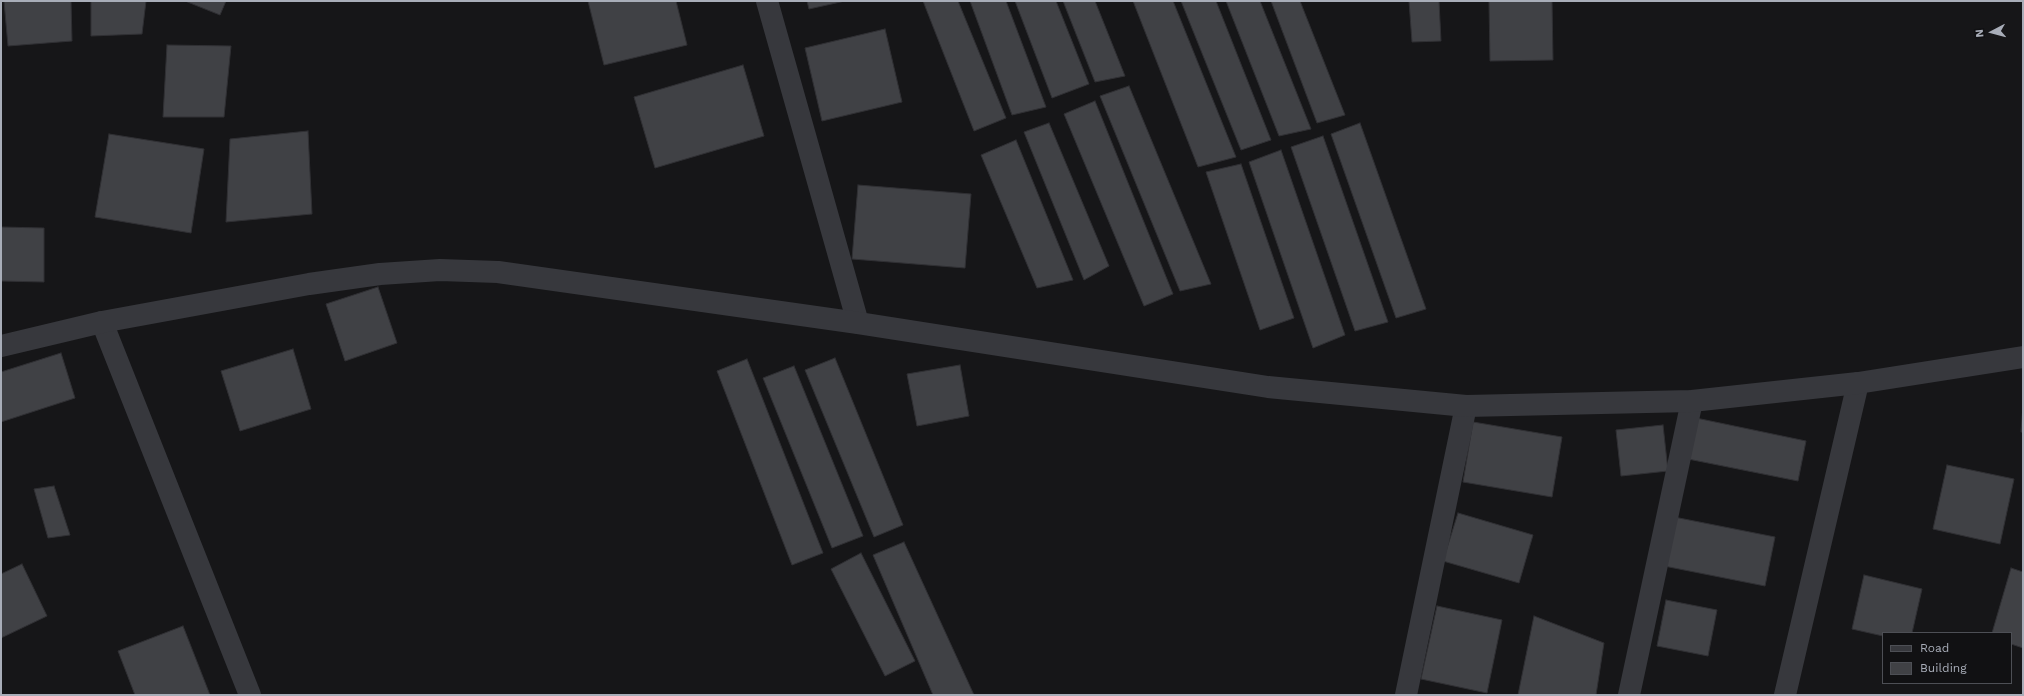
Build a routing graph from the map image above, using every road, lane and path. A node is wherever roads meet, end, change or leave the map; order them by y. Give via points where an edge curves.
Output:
1 (767, 1) edge
2 (102, 322) junction
3 (858, 323) junction
4 (1, 346) edge
5 (2023, 357) edge
6 (1858, 383) junction
7 (1692, 401) junction
8 (1466, 406) junction
9 (250, 695) edge
10 (1406, 695) edge
11 (1629, 695) edge
12 (1785, 695) edge

1 - 3 street
2 - 3 street via 309,284 380,274 440,270 498,272
2 - 4 street
2 - 9 street
3 - 8 street via 1268,387
5 - 6 street
6 - 7 street
6 - 12 street
7 - 8 street
7 - 11 street
8 - 10 street

